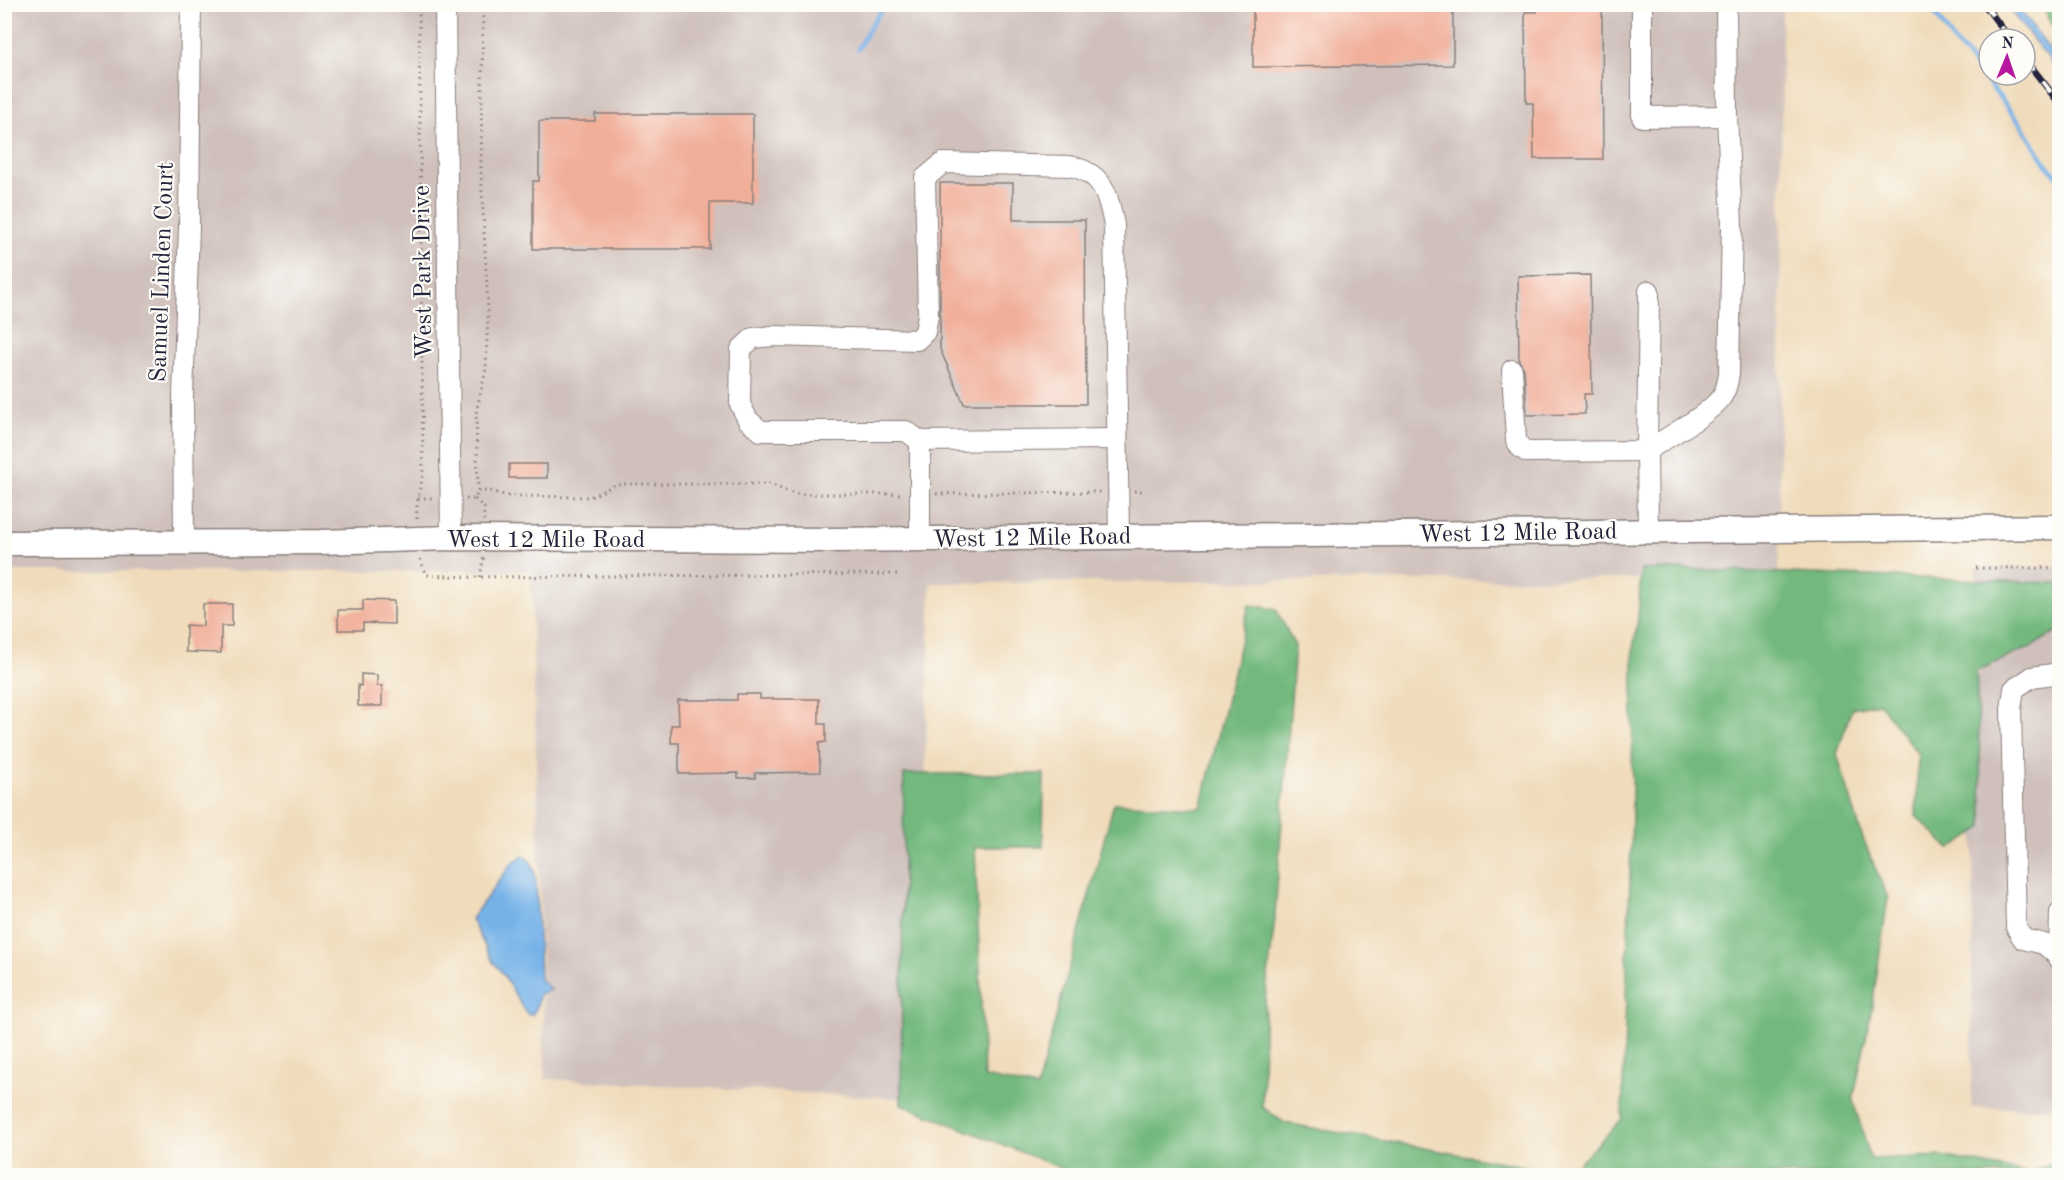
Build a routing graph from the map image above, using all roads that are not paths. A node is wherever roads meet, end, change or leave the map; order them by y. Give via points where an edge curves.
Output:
1 (191, 4) edge
2 (445, 4) edge
3 (1642, 4) edge
4 (1726, 4) edge
5 (1727, 116) junction
6 (1649, 291) dead end
7 (1512, 370) dead end
8 (1117, 439) junction
9 (920, 441) junction
10 (1647, 451) junction
11 (2060, 527) edge
12 (1648, 531) junction
13 (1119, 536) junction
14 (451, 538) junction
15 (920, 539) junction
16 (184, 541) junction
17 (4, 543) edge
18 (2060, 673) edge
19 (2060, 912) edge
20 (2059, 958) edge

1 - 16 street, Samuel Linden Court
2 - 14 street, West Park Drive
3 - 5 street via 1642,117
4 - 5 street
5 - 10 street via 1732,225 1727,387 1720,399 1692,422
6 - 10 street
7 - 10 street via 1516,440 1527,452
8 - 9 street
8 - 9 street via 1114,225 1110,203 1099,181 1085,169 1071,166 943,163 925,177 928,315 925,332 917,340 773,336 753,338 741,349 741,404 748,420 761,431 906,431
8 - 13 street
9 - 15 street
10 - 12 street
11 - 12 main road, West 12 Mile Road
12 - 13 main road, West 12 Mile Road
13 - 15 main road, West 12 Mile Road
14 - 15 main road, West 12 Mile Road
14 - 16 main road, West 12 Mile Road
16 - 17 main road, West 12 Mile Road
18 - 20 street via 2032,677 2014,689 2011,709 2016,927 2023,939 2044,944
19 - 20 street

